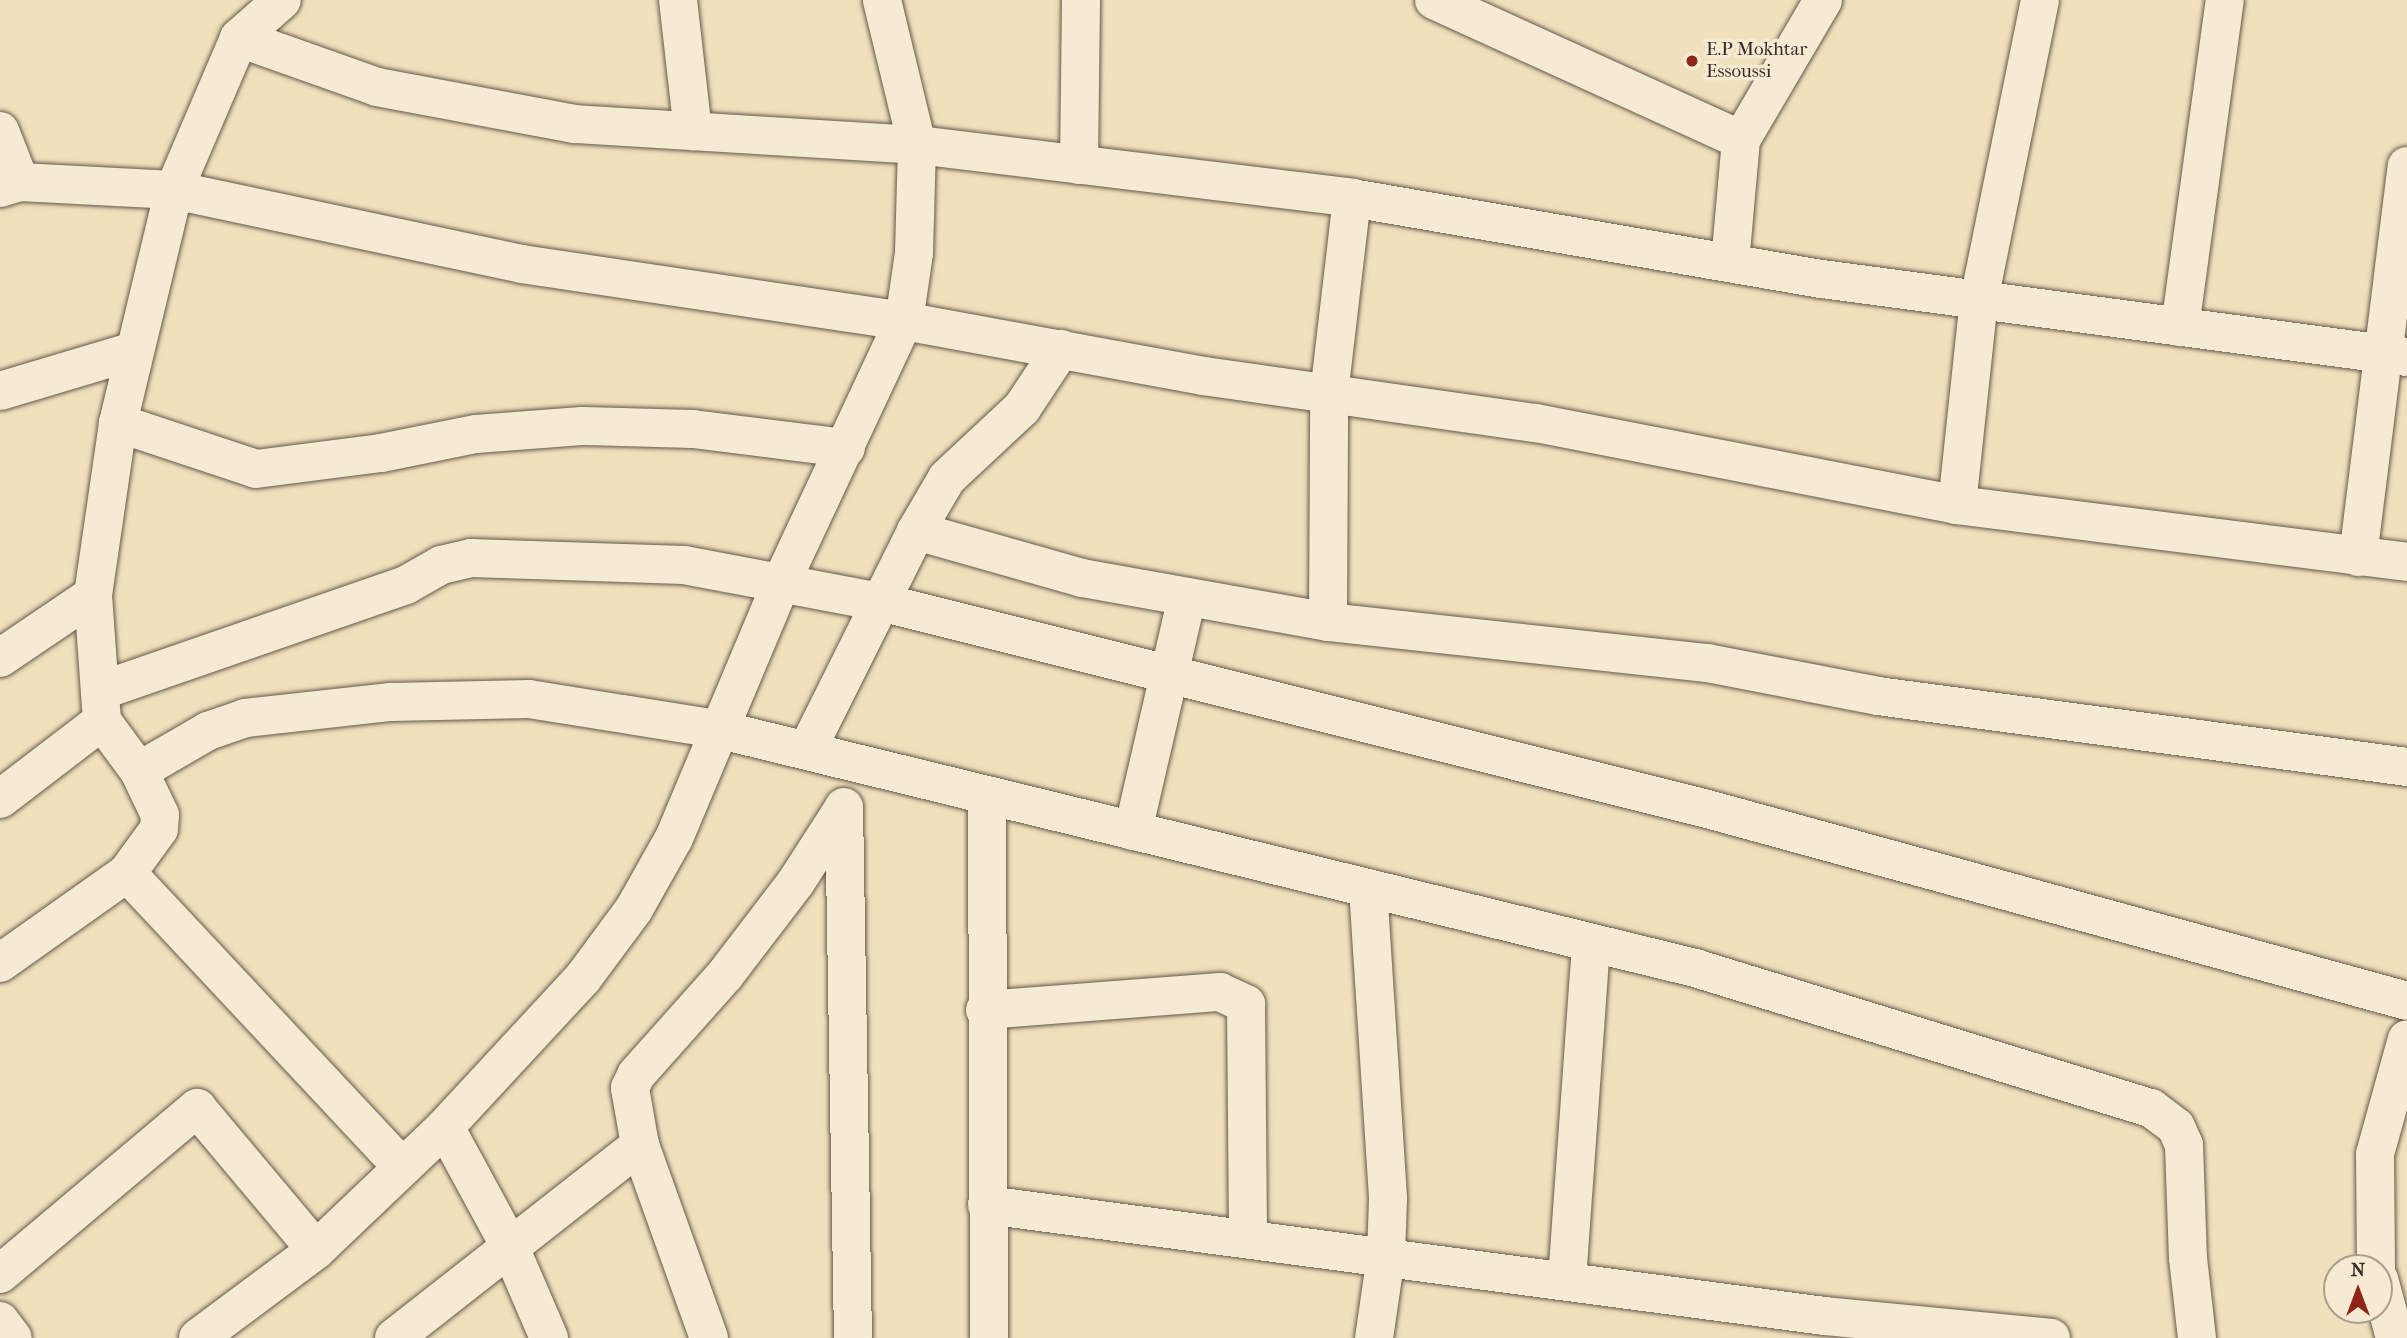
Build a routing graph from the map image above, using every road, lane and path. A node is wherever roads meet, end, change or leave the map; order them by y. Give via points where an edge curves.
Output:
1 (678, 0) edge
2 (882, 0) edge
3 (1081, 0) edge
4 (1434, 0) edge
5 (1823, 0) edge
6 (2040, 0) edge
7 (2225, 0) edge
8 (261, 12) edge
9 (0, 131) edge
10 (693, 131) junction
11 (1741, 139) junction
12 (917, 145) junction
13 (1079, 165) junction
14 (2407, 166) edge
15 (10, 185) edge
16 (174, 190) junction
17 (1352, 198) junction
18 (1730, 263) junction
19 (1979, 300) junction
20 (904, 321) junction
21 (2180, 327) junction
22 (1061, 349) junction
23 (134, 351) junction
24 (2397, 356) edge
25 (0, 391) edge
26 (1329, 394) junction
27 (118, 423) junction
28 (846, 448) junction
29 (1957, 505) junction
30 (916, 531) junction
31 (2358, 557) junction
32 (2407, 562) edge
33 (781, 583) junction
34 (93, 595) junction
35 (1187, 597) junction
36 (880, 602) junction
37 (1328, 622) junction
38 (0, 658) edge
39 (1170, 674) junction
40 (101, 706) junction
41 (717, 729) junction
42 (807, 750) junction
43 (846, 759) junction
44 (2407, 767) edge
45 (139, 771) junction
46 (987, 795) junction
47 (0, 799) edge
48 (843, 809) junction
49 (1133, 831) junction
50 (127, 873) junction
51 (1368, 888) junction
52 (1591, 943) junction
53 (0, 963) edge
54 (2407, 1001) edge
55 (985, 1010) junction
56 (2407, 1039) edge
57 (445, 1127) junction
58 (640, 1145) junction
59 (402, 1167) junction
60 (987, 1205) junction
61 (1248, 1237) junction
62 (509, 1245) junction
63 (316, 1250) junction
64 (2376, 1254) edge
65 (1386, 1256) junction
66 (0, 1274) edge
67 (1567, 1280) junction
68 (0, 1321) edge
69 (1823, 1327) edge
70 (221, 1332) edge
71 (13, 1338) edge
72 (394, 1338) edge
73 (549, 1338) edge
74 (709, 1338) edge
75 (853, 1338) edge
76 (989, 1338) edge
77 (1374, 1338) edge
78 (2051, 1338) edge
79 (2197, 1338) edge

1 - 10 street
2 - 12 street
3 - 13 street
4 - 11 street
5 - 11 street
6 - 19 street
7 - 21 street
8 - 10 street via 377,87 575,124
8 - 16 street
9 - 15 street
10 - 12 street
11 - 18 street
12 - 13 street
12 - 20 street via 914,253
13 - 17 street
14 - 24 street
15 - 16 street
16 - 20 street via 522,264
16 - 23 street
17 - 18 street
17 - 26 street
18 - 19 street
19 - 21 street
19 - 29 street
20 - 22 street
20 - 28 street
21 - 24 street
22 - 26 street
22 - 30 street via 1022,408 947,478
23 - 25 street
23 - 27 street
24 - 31 street
26 - 29 street via 1536,423
26 - 37 street
27 - 28 street via 256,469 382,453 476,434 582,426 693,429
27 - 34 street
28 - 33 street
29 - 31 street
30 - 35 street via 1082,578
30 - 36 street
31 - 32 street
33 - 36 street
33 - 40 street via 684,565 471,558 440,565 406,585
33 - 41 street
34 - 38 street
34 - 40 street
35 - 37 street
35 - 39 street
36 - 39 street
36 - 42 street
37 - 44 street via 1707,663 1878,696
39 - 49 street
39 - 54 street via 1700,807
40 - 45 street
40 - 47 street
41 - 42 street
41 - 45 street via 529,699 391,702 245,718 208,731
41 - 57 street via 674,838 634,909 583,978
42 - 43 street
43 - 46 street
43 - 48 street
45 - 50 street via 160,816 153,842
46 - 49 street
46 - 55 street
48 - 58 street via 796,882 725,975 636,1075 631,1102
48 - 75 street
49 - 51 street
50 - 53 street
50 - 59 street
51 - 52 street
51 - 65 street via 1388,1199
52 - 67 street
52 - 79 street via 1695,968 2151,1108 2176,1127 2184,1144 2188,1258
55 - 60 street
55 - 61 street via 1220,992 1246,1004
56 - 64 street via 2375,1154
57 - 59 street
57 - 62 street
58 - 62 street
58 - 74 street
59 - 63 street
60 - 61 street
60 - 76 street
61 - 65 street
62 - 72 street
62 - 73 street
63 - 66 street via 197,1108
63 - 70 street
65 - 67 street
65 - 77 street
67 - 69 street
68 - 71 street
69 - 78 street

